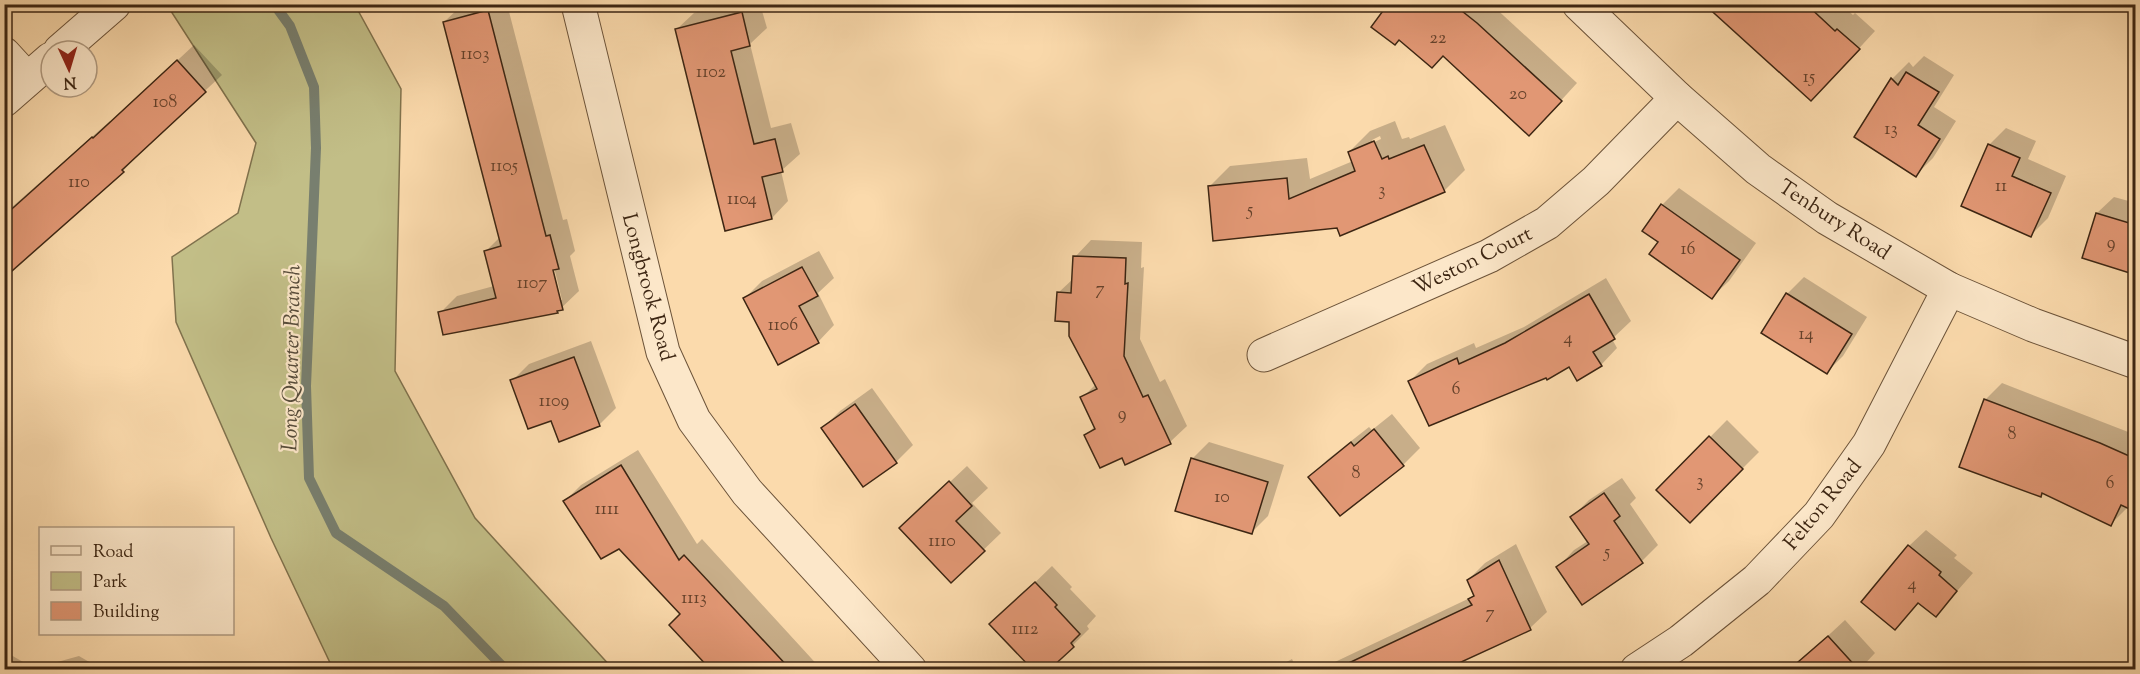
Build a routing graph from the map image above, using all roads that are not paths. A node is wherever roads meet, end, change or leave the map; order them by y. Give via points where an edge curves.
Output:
1 (114, 4) edge
2 (579, 4) edge
3 (1579, 4) edge
4 (74, 39) edge
5 (4, 54) edge
6 (28, 79) edge
7 (1677, 98) junction
8 (1949, 289) junction
9 (1264, 355) dead end
10 (2136, 362) edge
11 (910, 669) edge
12 (1637, 669) edge

1 - 4 street
2 - 11 street, Longbrook Road via 663,352 694,420 747,492
3 - 7 street, Tenbury Road
5 - 6 street
7 - 8 street, Tenbury Road via 1758,169 1827,218
7 - 9 street, Weston Court via 1596,181 1547,223 1489,256
8 - 10 street, Tenbury Road
8 - 12 street, Felton Road via 1869,444 1819,515 1757,580 1681,641

